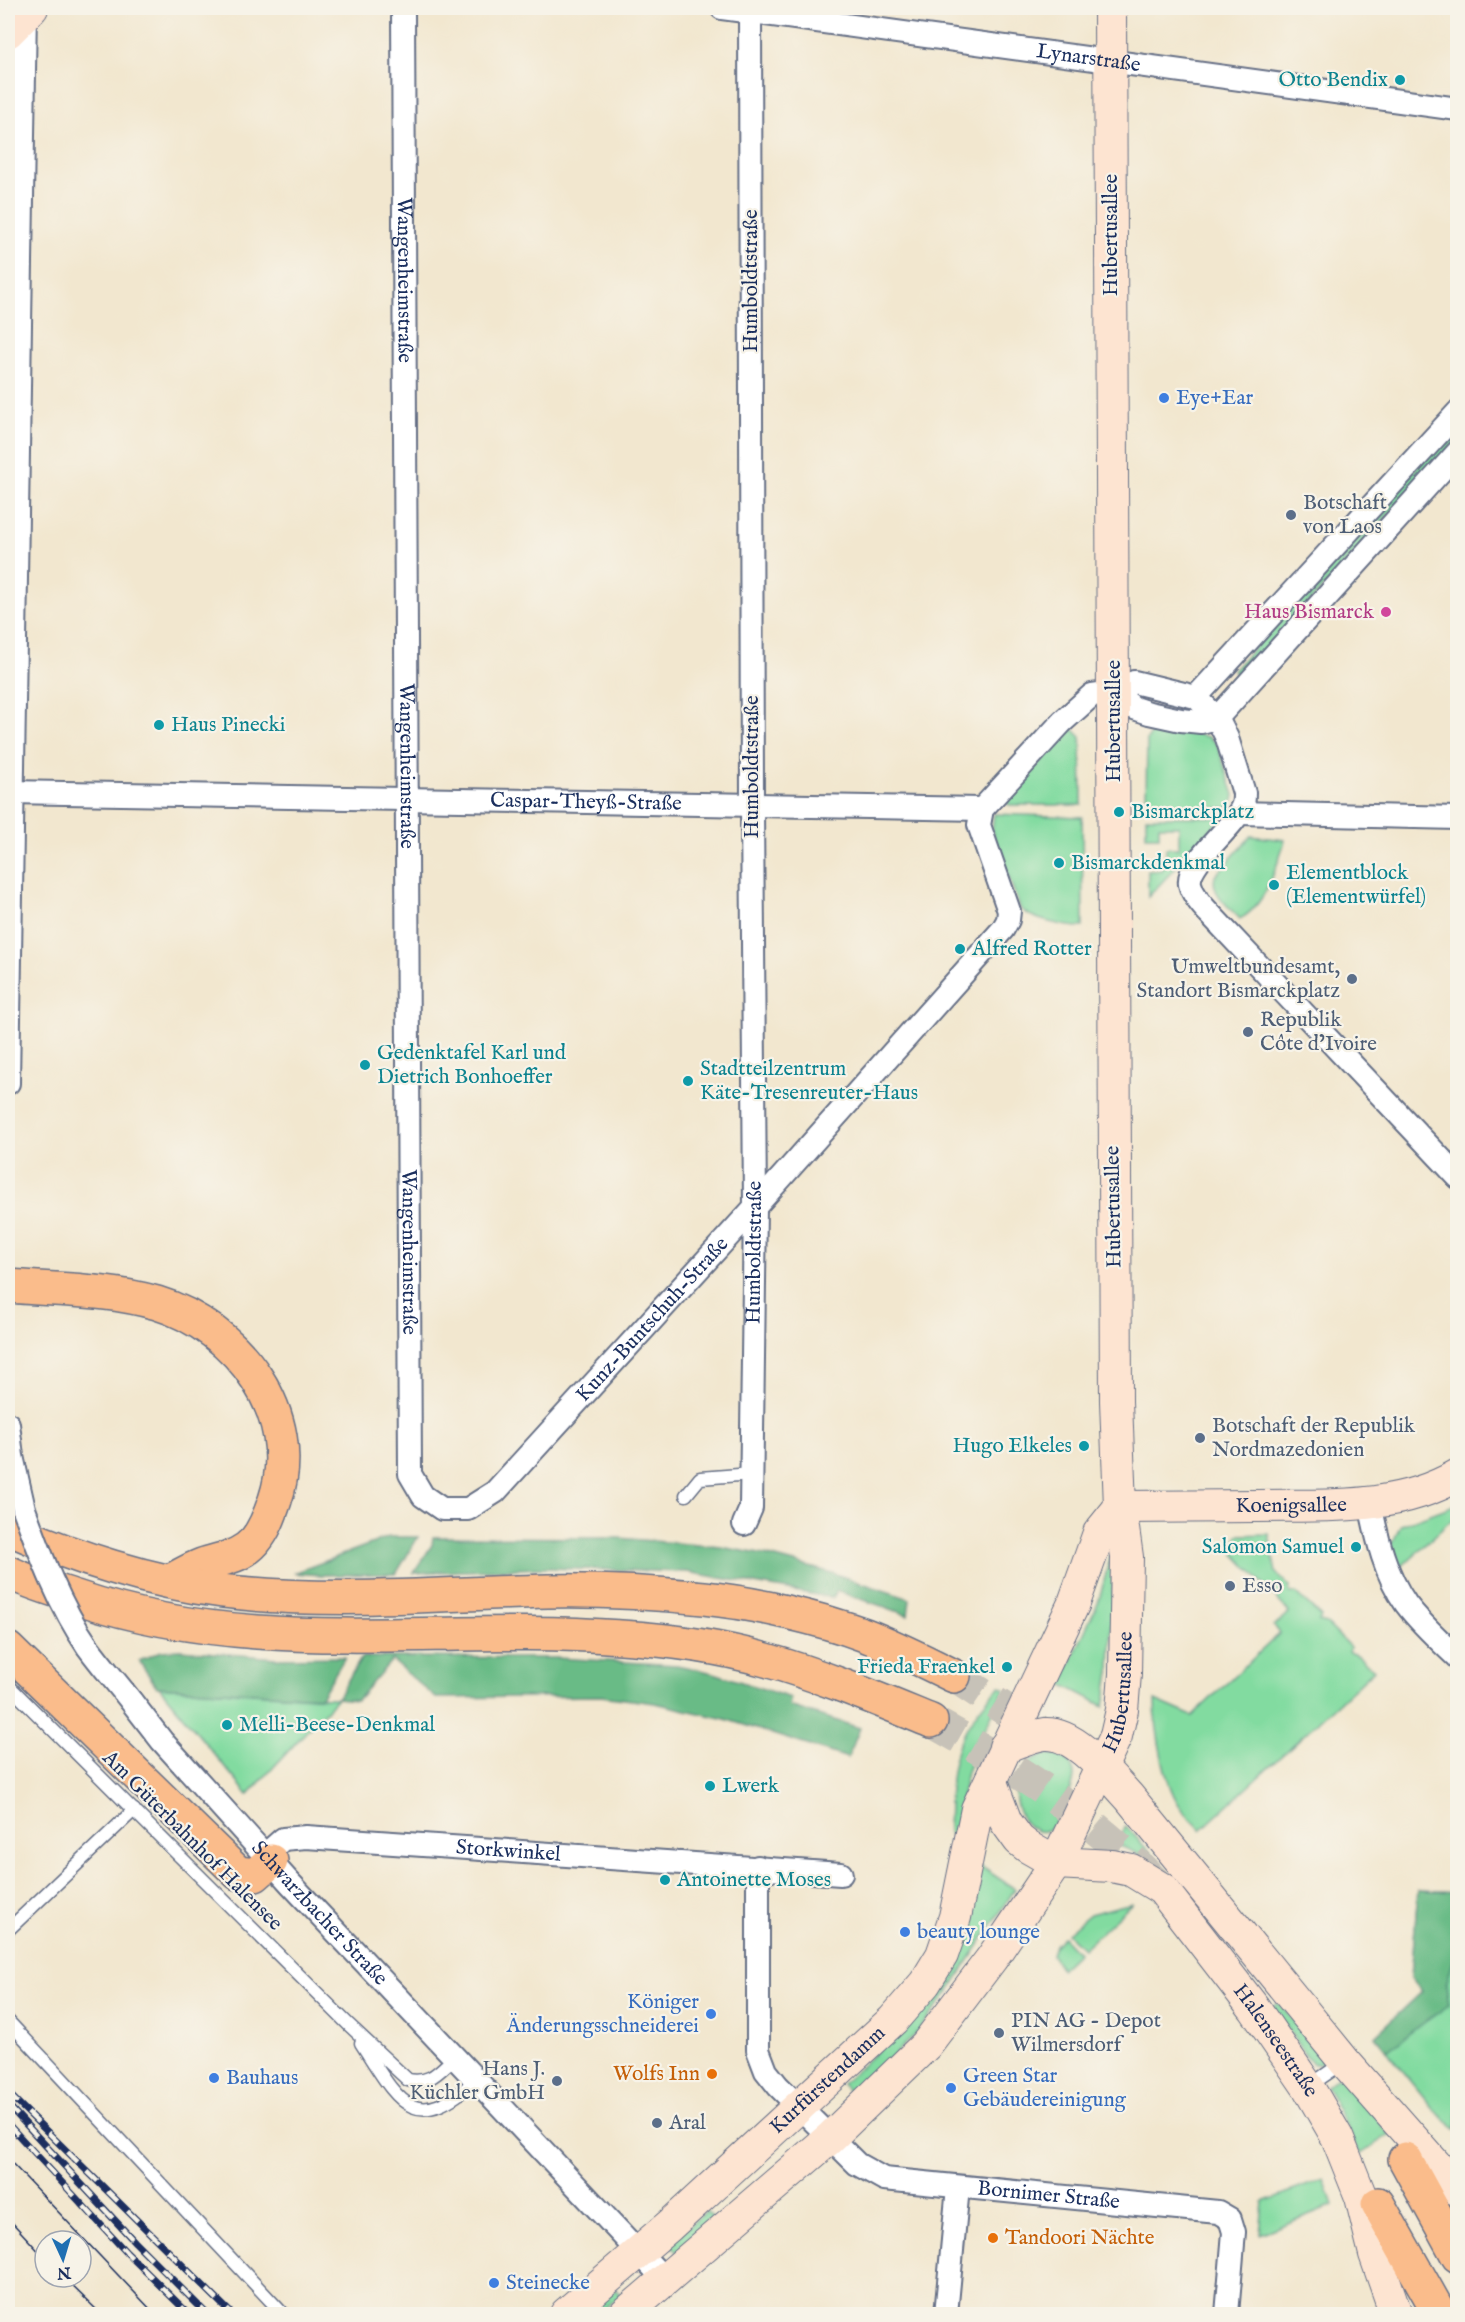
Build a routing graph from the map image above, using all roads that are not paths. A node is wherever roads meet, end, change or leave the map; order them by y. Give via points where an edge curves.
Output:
1 (403, 8) edge
2 (722, 8) edge
3 (1110, 8) edge
4 (750, 10) edge
5 (22, 15) edge
6 (1110, 62) junction
7 (1458, 110) edge
8 (1458, 412) edge
9 (1458, 452) edge
10 (13, 490) edge
11 (1114, 692) junction
12 (1196, 697) junction
13 (1217, 718) junction
14 (10, 792) edge
15 (406, 799) junction
16 (752, 806) junction
17 (982, 809) junction
18 (1239, 813) junction
19 (1458, 818) edge
20 (8, 1083) edge
21 (1458, 1177) edge
22 (755, 1207) junction
23 (8, 1286) edge
24 (8, 1424) edge
25 (10, 1457) edge
26 (752, 1474) junction
27 (1458, 1475) edge
28 (686, 1495) dead end
29 (1370, 1503) junction
30 (1120, 1507) junction
31 (442, 1509) joint
32 (16, 1518) edge
33 (744, 1524) dead end
34 (8, 1572) edge
35 (170, 1581) junction
36 (8, 1649) edge
37 (1458, 1658) edge
38 (954, 1676) tunnel mouth
39 (8, 1685) edge
40 (931, 1721) tunnel mouth
41 (1005, 1747) junction
42 (1102, 1768) junction
43 (992, 1782) junction
44 (134, 1810) junction
45 (268, 1858) junction
46 (1056, 1863) junction
47 (758, 1867) junction
48 (841, 1874) dead end
49 (8, 1930) edge
50 (8, 2021) edge
51 (349, 2025) junction
52 (454, 2058) junction
53 (1345, 2062) junction
54 (476, 2080) junction
55 (1308, 2087) junction
56 (799, 2107) junction
57 (830, 2138) junction
58 (1405, 2158) dead end
59 (958, 2187) junction
60 (1458, 2190) edge
61 (1378, 2204) dead end
62 (639, 2252) junction
63 (1458, 2256) edge
64 (666, 2281) junction
65 (283, 2314) edge
66 (566, 2314) edge
67 (626, 2314) edge
68 (946, 2314) edge
69 (1227, 2314) edge
70 (1396, 2314) edge
71 (1440, 2314) edge

1 - 15 street, Wangenheimstraße
2 - 4 street, Lynarstraße
3 - 6 main road, Hubertusallee
4 - 6 street, Lynarstraße
4 - 16 street, Humboldtstraße
5 - 10 street
6 - 7 street, Lynarstraße
6 - 11 main road, Hubertusallee
8 - 12 street
9 - 13 street
10 - 14 street
11 - 12 street via 1134,682
11 - 13 street via 1134,708 1149,713 1201,722
11 - 17 street via 1092,694
11 - 30 main road, Hubertusallee via 1113,1118
12 - 13 street
13 - 18 street via 1244,793
14 - 15 street, Caspar-Theyß-Straße
14 - 20 street
15 - 16 street, Caspar-Theyß-Straße
15 - 31 street, Wangenheimstraße via 410,1474 423,1496
16 - 17 street, Caspar-Theyß-Straße
16 - 22 street, Humboldtstraße
17 - 22 street, Kunz-Buntschuh-Straße via 979,825 1009,911 1007,924
18 - 19 street
18 - 21 street via 1193,869 1189,881 1201,904
22 - 26 street, Humboldtstraße
22 - 31 street, Kunz-Buntschuh-Straße via 495,1492 468,1509
23 - 35 highway via 81,1291 158,1304 195,1320 225,1340 253,1370 267,1395 283,1458 280,1487 265,1527 238,1554 202,1565
24 - 25 street, Schwarzbacher Straße
25 - 32 street, Schwarzbacher Straße
26 - 28 lane via 700,1478
26 - 33 street, Humboldtstraße via 752,1508
27 - 29 main road, Koenigsallee via 1413,1494
29 - 30 main road, Koenigsallee
29 - 37 street via 1391,1578 1407,1604
30 - 41 main road via 1099,1533 1074,1603
30 - 42 main road, Hubertusallee via 1127,1557 1125,1674 1118,1729
32 - 35 highway via 54,1548
32 - 45 street, Schwarzbacher Straße, bridge via 88,1647 162,1741
34 - 40 highway via 116,1611 218,1629 317,1636 553,1634 698,1646 765,1660 838,1683
35 - 38 highway via 221,1590 316,1597 551,1591 706,1599 781,1611 865,1635
36 - 45 highway via 238,1873 255,1875
39 - 44 lane, Am Güterbahnhof Halensee
41 - 42 main road via 1047,1734 1062,1737
41 - 43 main road
42 - 46 main road
42 - 53 main road, Halenseestraße
43 - 46 main road via 1012,1832
43 - 56 main road, Kurfürstendamm via 977,1809 955,1917 925,1983 893,2020
44 - 49 lane
44 - 51 lane, Am Güterbahnhof Halensee
45 - 47 street, Storkwinkel via 283,1839 306,1838
45 - 52 street, Schwarzbacher Straße
46 - 55 main road, Halenseestraße via 1131,1870 1162,1889 1254,2007
46 - 57 main road, Kurfürstendamm via 992,1958 926,2045
47 - 48 street, Storkwinkel
47 - 56 street via 758,2049 766,2072
50 - 65 lane
51 - 52 lane, Am Güterbahnhof Halensee via 408,2080 421,2083
51 - 54 lane, Am Güterbahnhof Halensee via 388,2084 409,2106 425,2110 440,2107
52 - 54 street, Schwarzbacher Straße
53 - 55 lane
53 - 60 main road, Halenseestraße
54 - 62 street, Schwarzbacher Straße
55 - 70 main road, Halenseestraße via 1337,2138 1357,2187
56 - 57 street, Bornimer Straße
56 - 62 main road, Kurfürstendamm
57 - 59 street, Bornimer Straße via 856,2164 884,2179
57 - 64 main road, Kurfürstendamm
58 - 63 highway
59 - 68 street
59 - 69 street, Bornimer Straße via 1211,2210 1225,2215 1234,2232
61 - 71 highway
62 - 64 street, Schwarzbacher Straße
62 - 66 main road, Kurfürstendamm
64 - 67 main road, Kurfürstendamm

